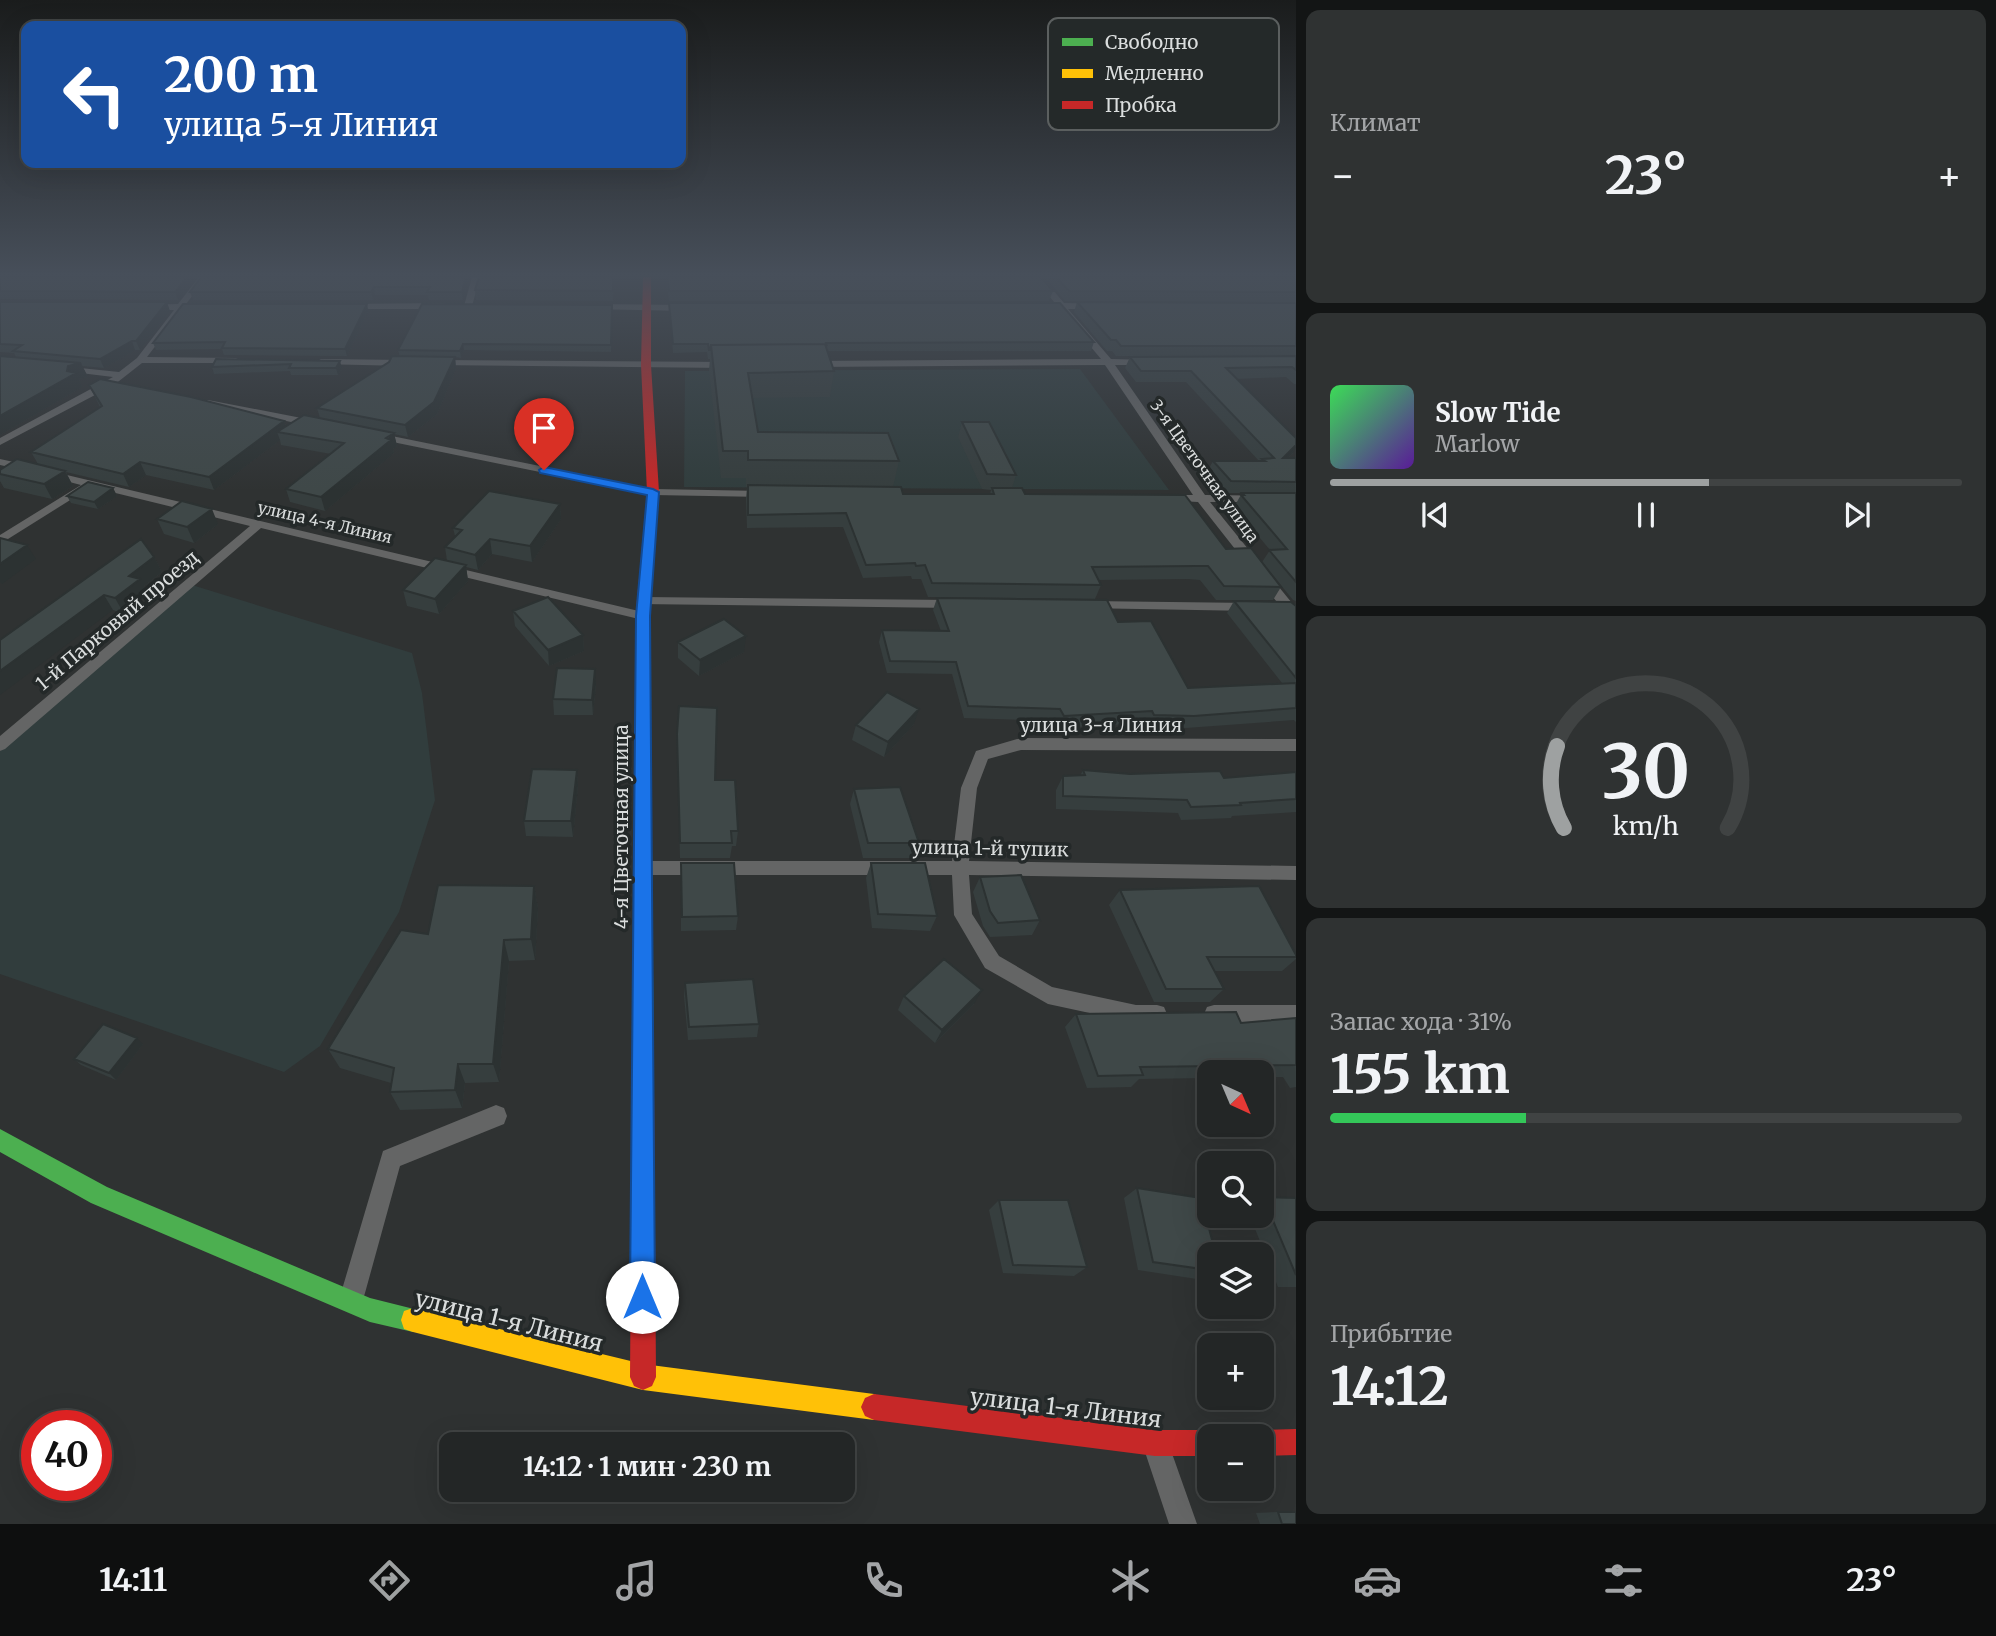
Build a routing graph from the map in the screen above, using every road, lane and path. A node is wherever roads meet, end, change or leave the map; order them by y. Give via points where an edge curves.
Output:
1 (149, 348) edge
2 (646, 348) edge
3 (1097, 348) edge
4 (140, 360) junction
5 (250, 361) edge
6 (304, 361) edge
7 (1108, 362) junction
8 (1161, 362) edge
9 (414, 363) edge
10 (427, 363) edge
11 (799, 364) edge
12 (646, 365) junction
13 (743, 365) edge
14 (50, 367) edge
15 (123, 380) junction
16 (192, 399) edge
17 (327, 426) edge
18 (368, 435) edge
19 (0, 442) edge
20 (0, 462) edge
21 (91, 484) junction
22 (653, 492) junction
23 (776, 494) edge
24 (1147, 498) edge
25 (1202, 499) junction
26 (1296, 499) edge
27 (259, 524) junction
28 (0, 540) edge
29 (973, 604) edge
30 (1069, 605) edge
31 (643, 608) junction
32 (1284, 609) edge
33 (0, 745) edge
34 (1296, 745) edge
35 (642, 868) junction
36 (960, 868) junction
37 (1296, 873) edge
38 (1296, 1014) edge
39 (496, 1116) dead end
40 (0, 1140) edge
41 (350, 1302) junction
42 (643, 1377) junction
43 (1155, 1443) junction
44 (1197, 1443) edge
45 (1274, 1443) edge
46 (1296, 1443) edge
47 (1182, 1524) edge

1 - 4 lane
2 - 12 street, 4-я Цветочная улица
3 - 7 lane, 3-я Цветочная улица
4 - 5 lane
4 - 15 lane
6 - 9 lane
7 - 8 lane
7 - 11 lane
7 - 25 lane, 3-я Цветочная улица
10 - 12 lane
12 - 13 lane
12 - 22 street, 4-я Цветочная улица
14 - 15 lane
15 - 19 lane
16 - 17 lane
18 - 22 lane
20 - 21 lane, улица 4-я Линия
21 - 27 lane, улица 4-я Линия
21 - 28 lane
22 - 23 lane
22 - 31 street, 4-я Цветочная улица
24 - 25 lane
25 - 26 lane
25 - 32 lane, 3-я Цветочная улица
27 - 31 lane, улица 4-я Линия
27 - 33 lane, 1-й Парковый проезд
29 - 31 lane, улица 4-я Линия
30 - 32 lane
31 - 35 street, 4-я Цветочная улица
34 - 36 lane, улица 3-я Линия via 1021,744 982,755 969,788
35 - 36 lane, улица 1-й тупик
35 - 42 street, 4-я Цветочная улица
36 - 37 lane, улица 1-й тупик
36 - 38 lane via 963,915 992,962 1048,995 1136,1014
39 - 41 lane via 391,1159
40 - 41 street, улица 1-я Линия via 99,1195
41 - 42 street, улица 1-я Линия
42 - 43 street, улица 1-я Линия
43 - 44 street, улица 1-я Линия
43 - 47 lane
45 - 46 street

